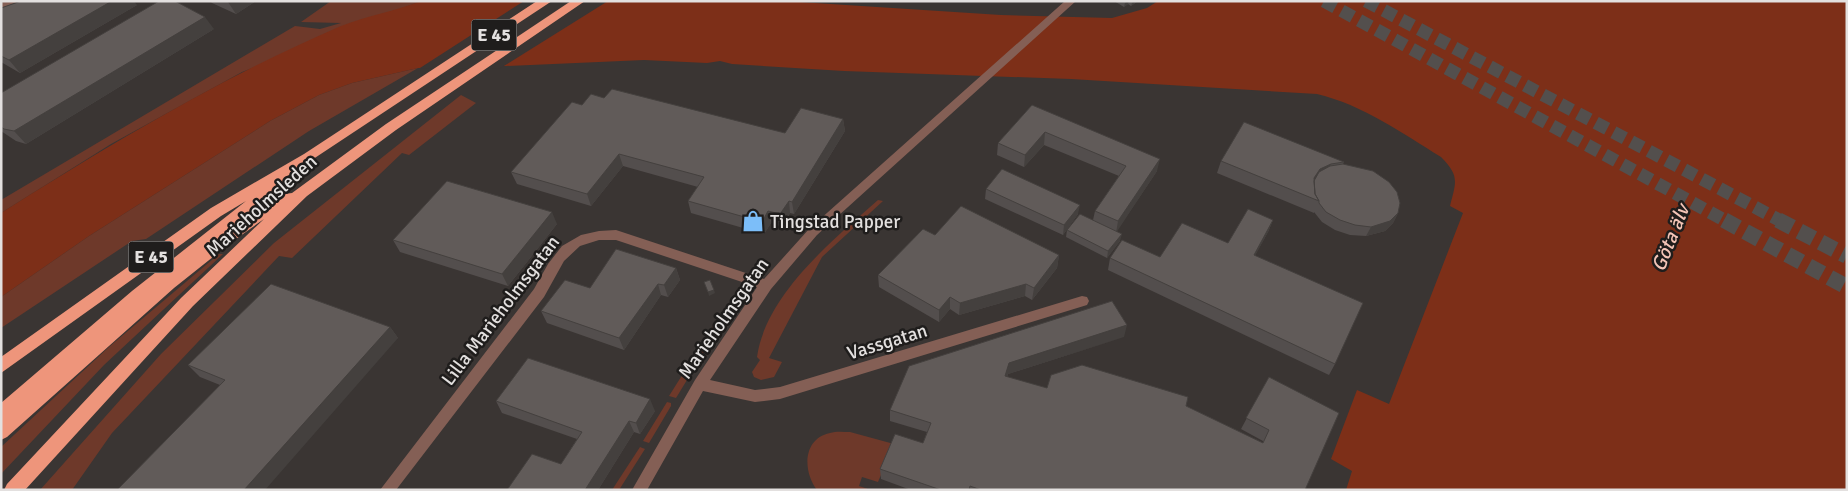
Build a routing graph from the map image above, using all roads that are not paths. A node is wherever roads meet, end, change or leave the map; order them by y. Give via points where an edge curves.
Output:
1 (16, 1) edge
2 (546, 1) edge
3 (1071, 1) edge
4 (579, 3) edge
5 (1, 6) edge
6 (309, 157) junction
7 (302, 192) junction
8 (766, 284) junction
9 (1082, 301) dead end
10 (1, 366) edge
11 (700, 384) junction
12 (1, 414) edge
13 (1, 432) edge
14 (13, 490) edge
15 (387, 490) edge
16 (639, 490) edge

1 - 5 street
2 - 6 highway, Marieholmsleden / E 45
3 - 8 street, Marieholmsgatan via 813,232
4 - 7 highway, Marieholmsleden / E 45 via 391,127
6 - 10 highway, Marieholmsleden / E 45 via 216,212
6 - 12 highway via 138,295
7 - 13 highway, E 45 via 264,211 228,236 83,357
7 - 14 highway, Marieholmsleden / E 45 via 180,309
8 - 11 street, Marieholmsgatan
8 - 15 street, Lilla Marieholmsgatan via 616,235 595,234 570,244 539,293
9 - 11 street, Vassgatan via 780,393 755,396
11 - 16 street, Marieholmsgatan

